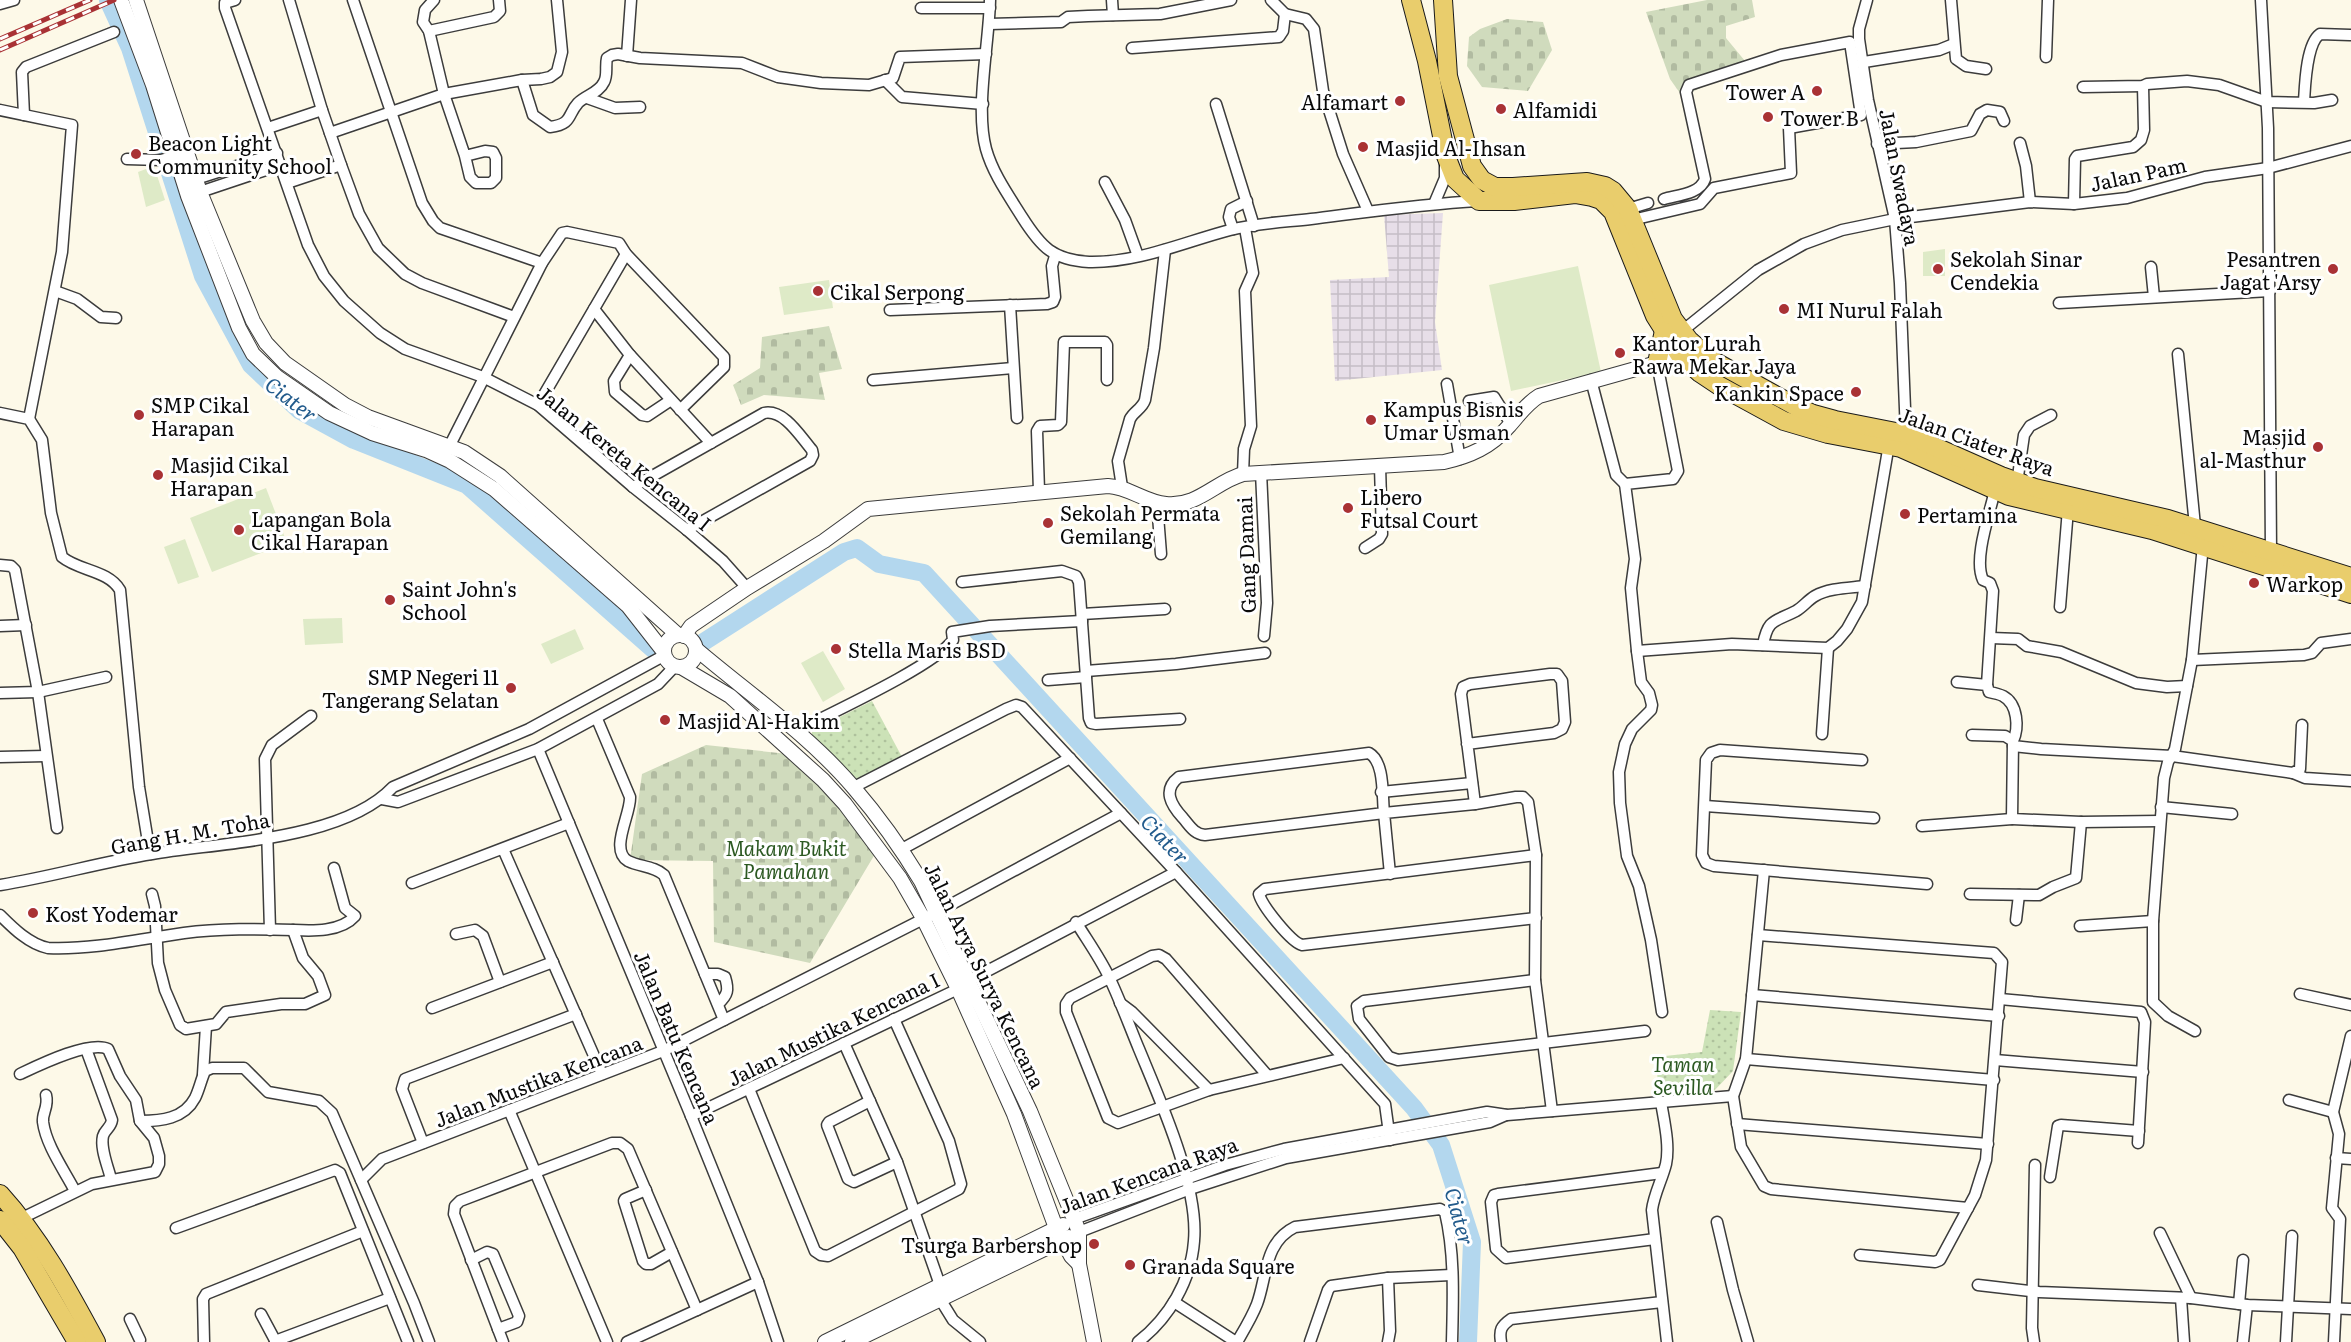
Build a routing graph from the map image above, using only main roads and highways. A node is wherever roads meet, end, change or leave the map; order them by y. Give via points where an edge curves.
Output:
1 (1412, 0) edge
2 (1428, 0) edge
3 (1443, 0) edge
4 (1672, 331) junction
5 (1657, 363) road end
6 (1916, 442) junction
7 (2351, 578) edge
8 (2351, 594) edge
9 (0, 1194) edge
10 (0, 1220) edge
11 (45, 1270) junction
12 (76, 1342) edge
13 (96, 1342) edge

1 - 2 main road
1 - 4 main road, Jalan Ciater Raya via 1446,156 1455,179 1479,201 1575,194 1601,200 1613,212 1634,267
3 - 4 main road, Jalan Ciater Raya via 1448,75 1472,166 1482,180 1495,187 1577,181 1597,183 1613,191 1630,214 1667,306
4 - 5 main road
4 - 6 main road, Jalan Ciater Raya via 1712,360 1795,406
4 - 6 main road, Jalan Ciater Raya via 1680,354 1700,372 1784,421 1828,434 1889,444
6 - 7 main road, Jalan Ciater Raya via 2017,483 2194,526
6 - 8 main road, Jalan Ciater Raya via 1995,490 2026,501 2142,527
9 - 11 main road via 39,1241
10 - 11 main road
11 - 12 main road
11 - 13 main road

